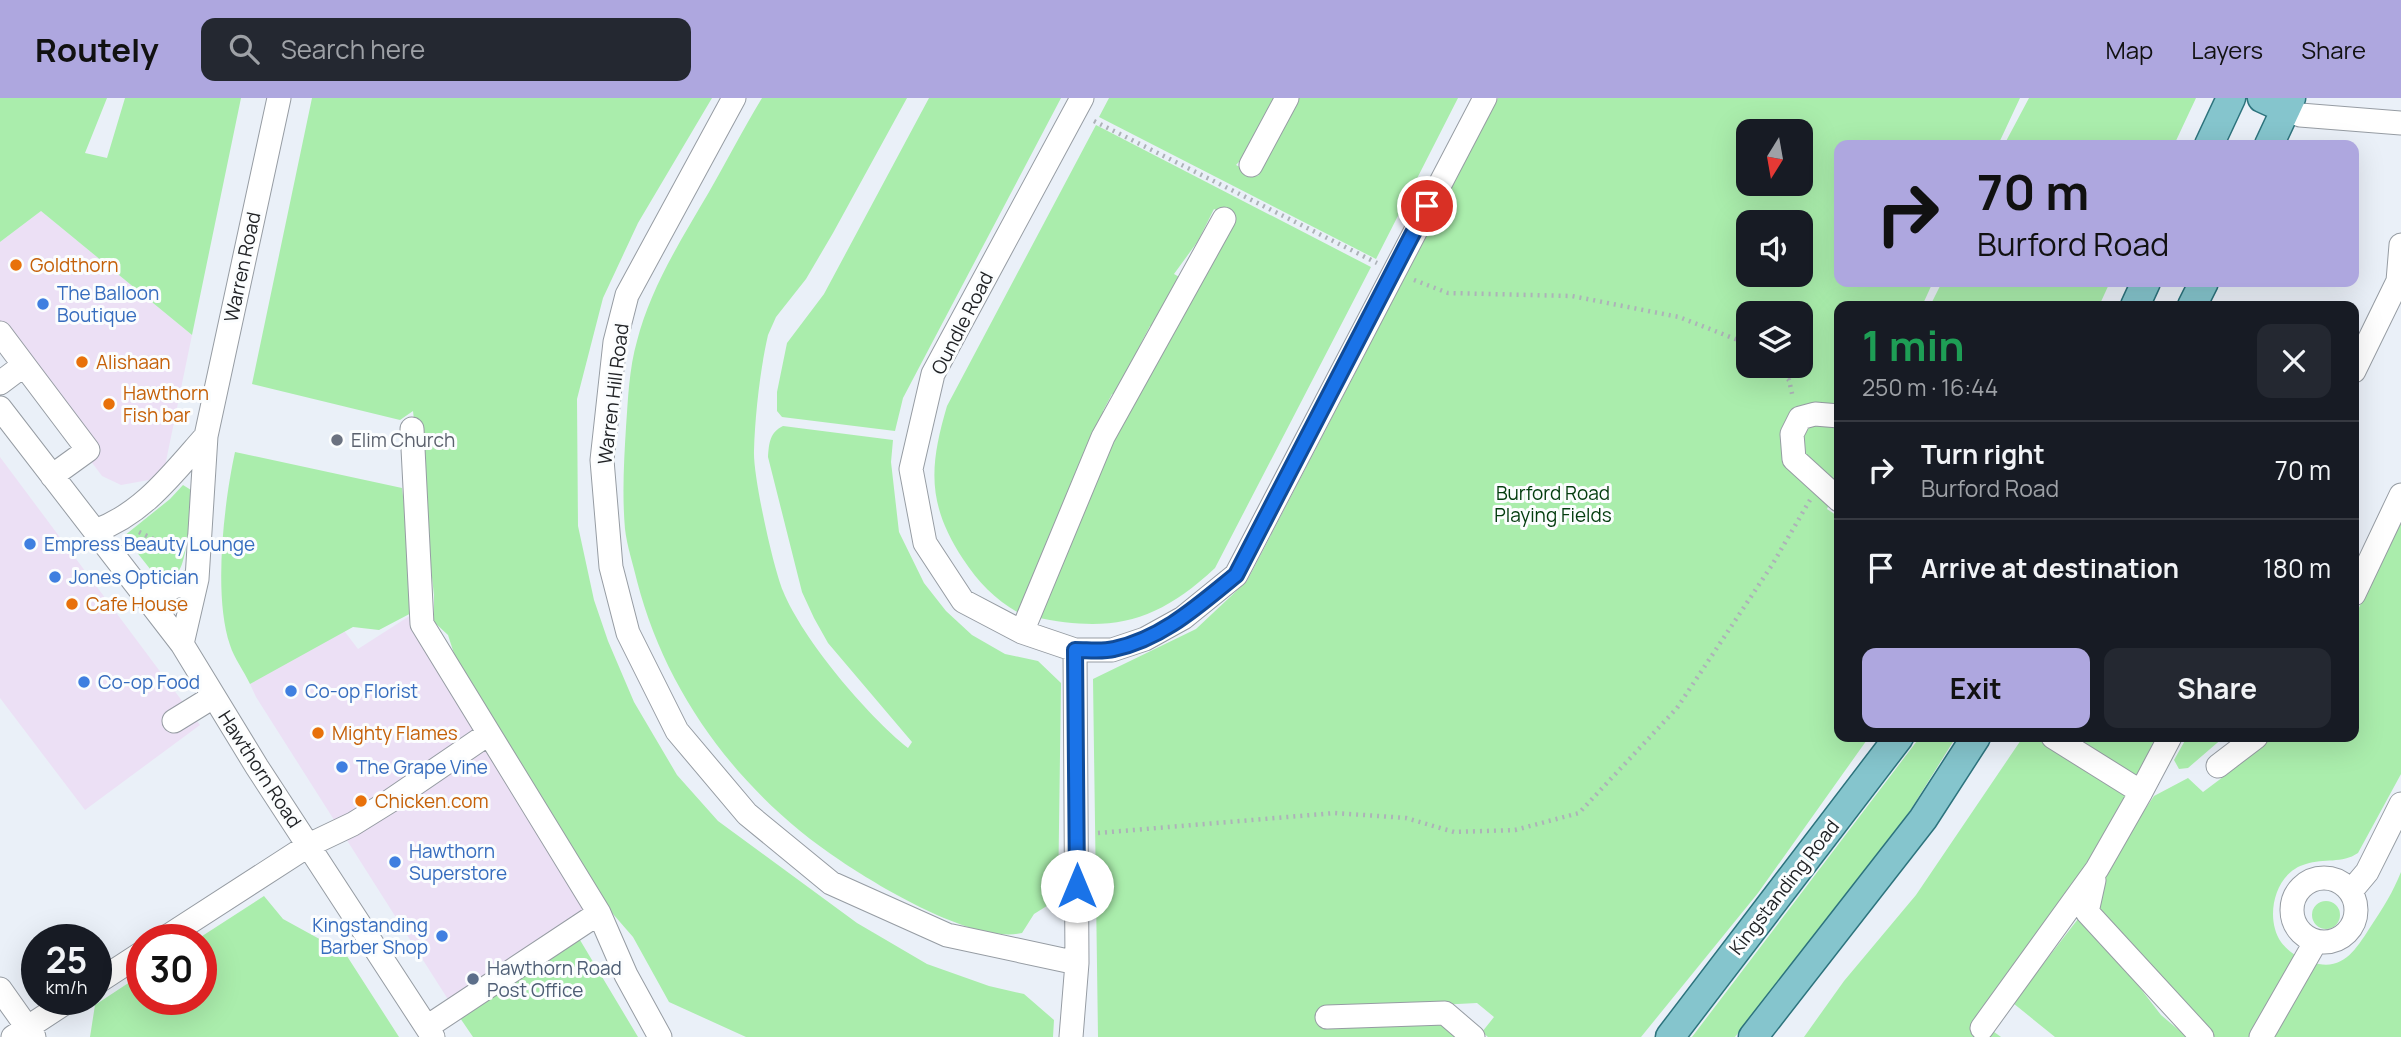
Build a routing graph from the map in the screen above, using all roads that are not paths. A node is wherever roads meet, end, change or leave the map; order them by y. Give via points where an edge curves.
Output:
1 (279, 98) edge
2 (734, 98) edge
3 (1287, 98) edge
4 (1485, 98) edge
5 (2231, 98) edge
6 (2280, 102) edge
7 (1079, 104) edge
8 (2401, 123) edge
9 (2211, 140) edge
10 (2270, 140) edge
11 (1251, 165) dead end
12 (1224, 219) dead end
13 (2401, 245) edge
14 (0, 333) edge
15 (2359, 361) edge
16 (24, 365) junction
17 (0, 383) edge
18 (0, 408) edge
19 (1834, 416) edge
20 (412, 429) dead end
21 (206, 436) junction
22 (52, 476) junction
23 (1834, 495) edge
24 (2401, 495) edge
25 (95, 531) junction
26 (197, 570) junction
27 (2359, 583) edge
28 (147, 596) junction
29 (1022, 632) junction
30 (182, 644) junction
31 (1075, 650) junction
32 (213, 697) junction
33 (174, 721) dead end
34 (488, 734) junction
35 (1895, 742) edge
36 (1973, 742) edge
37 (2061, 742) edge
38 (2167, 742) edge
39 (2249, 742) edge
40 (2218, 766) dead end
41 (2141, 792) junction
42 (2401, 804) edge
43 (309, 845) junction
44 (2097, 869) junction
45 (2351, 891) junction
46 (598, 913) junction
47 (187, 924) edge
48 (2316, 941) junction
49 (1077, 963) junction
50 (0, 989) edge
51 (50, 1015) edge
52 (1326, 1017) dead end
53 (1982, 1028) dead end
54 (430, 1032) edge
55 (25, 1034) edge
56 (660, 1037) edge
57 (1071, 1037) edge
58 (1474, 1037) edge
59 (1670, 1037) edge
60 (1753, 1037) edge
61 (2202, 1037) edge
62 (2261, 1037) edge

1 - 21 street, Warren Road
2 - 49 street, Warren Hill Road via 627,295 615,342 602,460 611,567 628,633 677,731 747,814 831,883 947,935
3 - 11 street
4 - 31 street, Oundle Road via 1236,575 1183,618 1145,639 1112,650
5 - 9 main road
6 - 8 street via 2300,115
6 - 10 main road
7 - 29 street, Oundle Road via 933,374 911,469 925,543 963,601
12 - 29 street via 1103,437
13 - 15 street via 2398,281
14 - 16 street
16 - 17 street
16 - 22 street via 94,455
18 - 22 street, Hawthorn Road
19 - 23 street via 1800,418 1792,434 1794,459
20 - 34 street via 422,624
21 - 25 street, Warren Road via 160,488 119,522
21 - 26 street, Warren Road
22 - 25 street, Hawthorn Road
24 - 27 street
25 - 28 street, Hawthorn Road
26 - 28 street
26 - 30 street, Warren Road
28 - 30 street, Hawthorn Road
29 - 31 street, Oundle Road
30 - 32 street, Hawthorn Road
31 - 49 street
32 - 33 street
32 - 43 street, Hawthorn Road
34 - 43 street via 390,802
34 - 46 street
35 - 59 main road, Kingstanding Road
36 - 60 main road via 1923,819
37 - 41 street
38 - 41 street
39 - 40 street
41 - 44 street
42 - 45 street via 2367,872
43 - 47 street
43 - 54 street, Hawthorn Road
44 - 53 street
44 - 61 street via 2087,912
45 - 48 street via 2357,906 2350,928 2332,941
45 - 48 street via 2328,877 2302,886 2294,897 2295,924
46 - 54 street
46 - 56 street
48 - 62 street
49 - 57 street
50 - 55 street
51 - 55 street
52 - 58 street via 1445,1013

